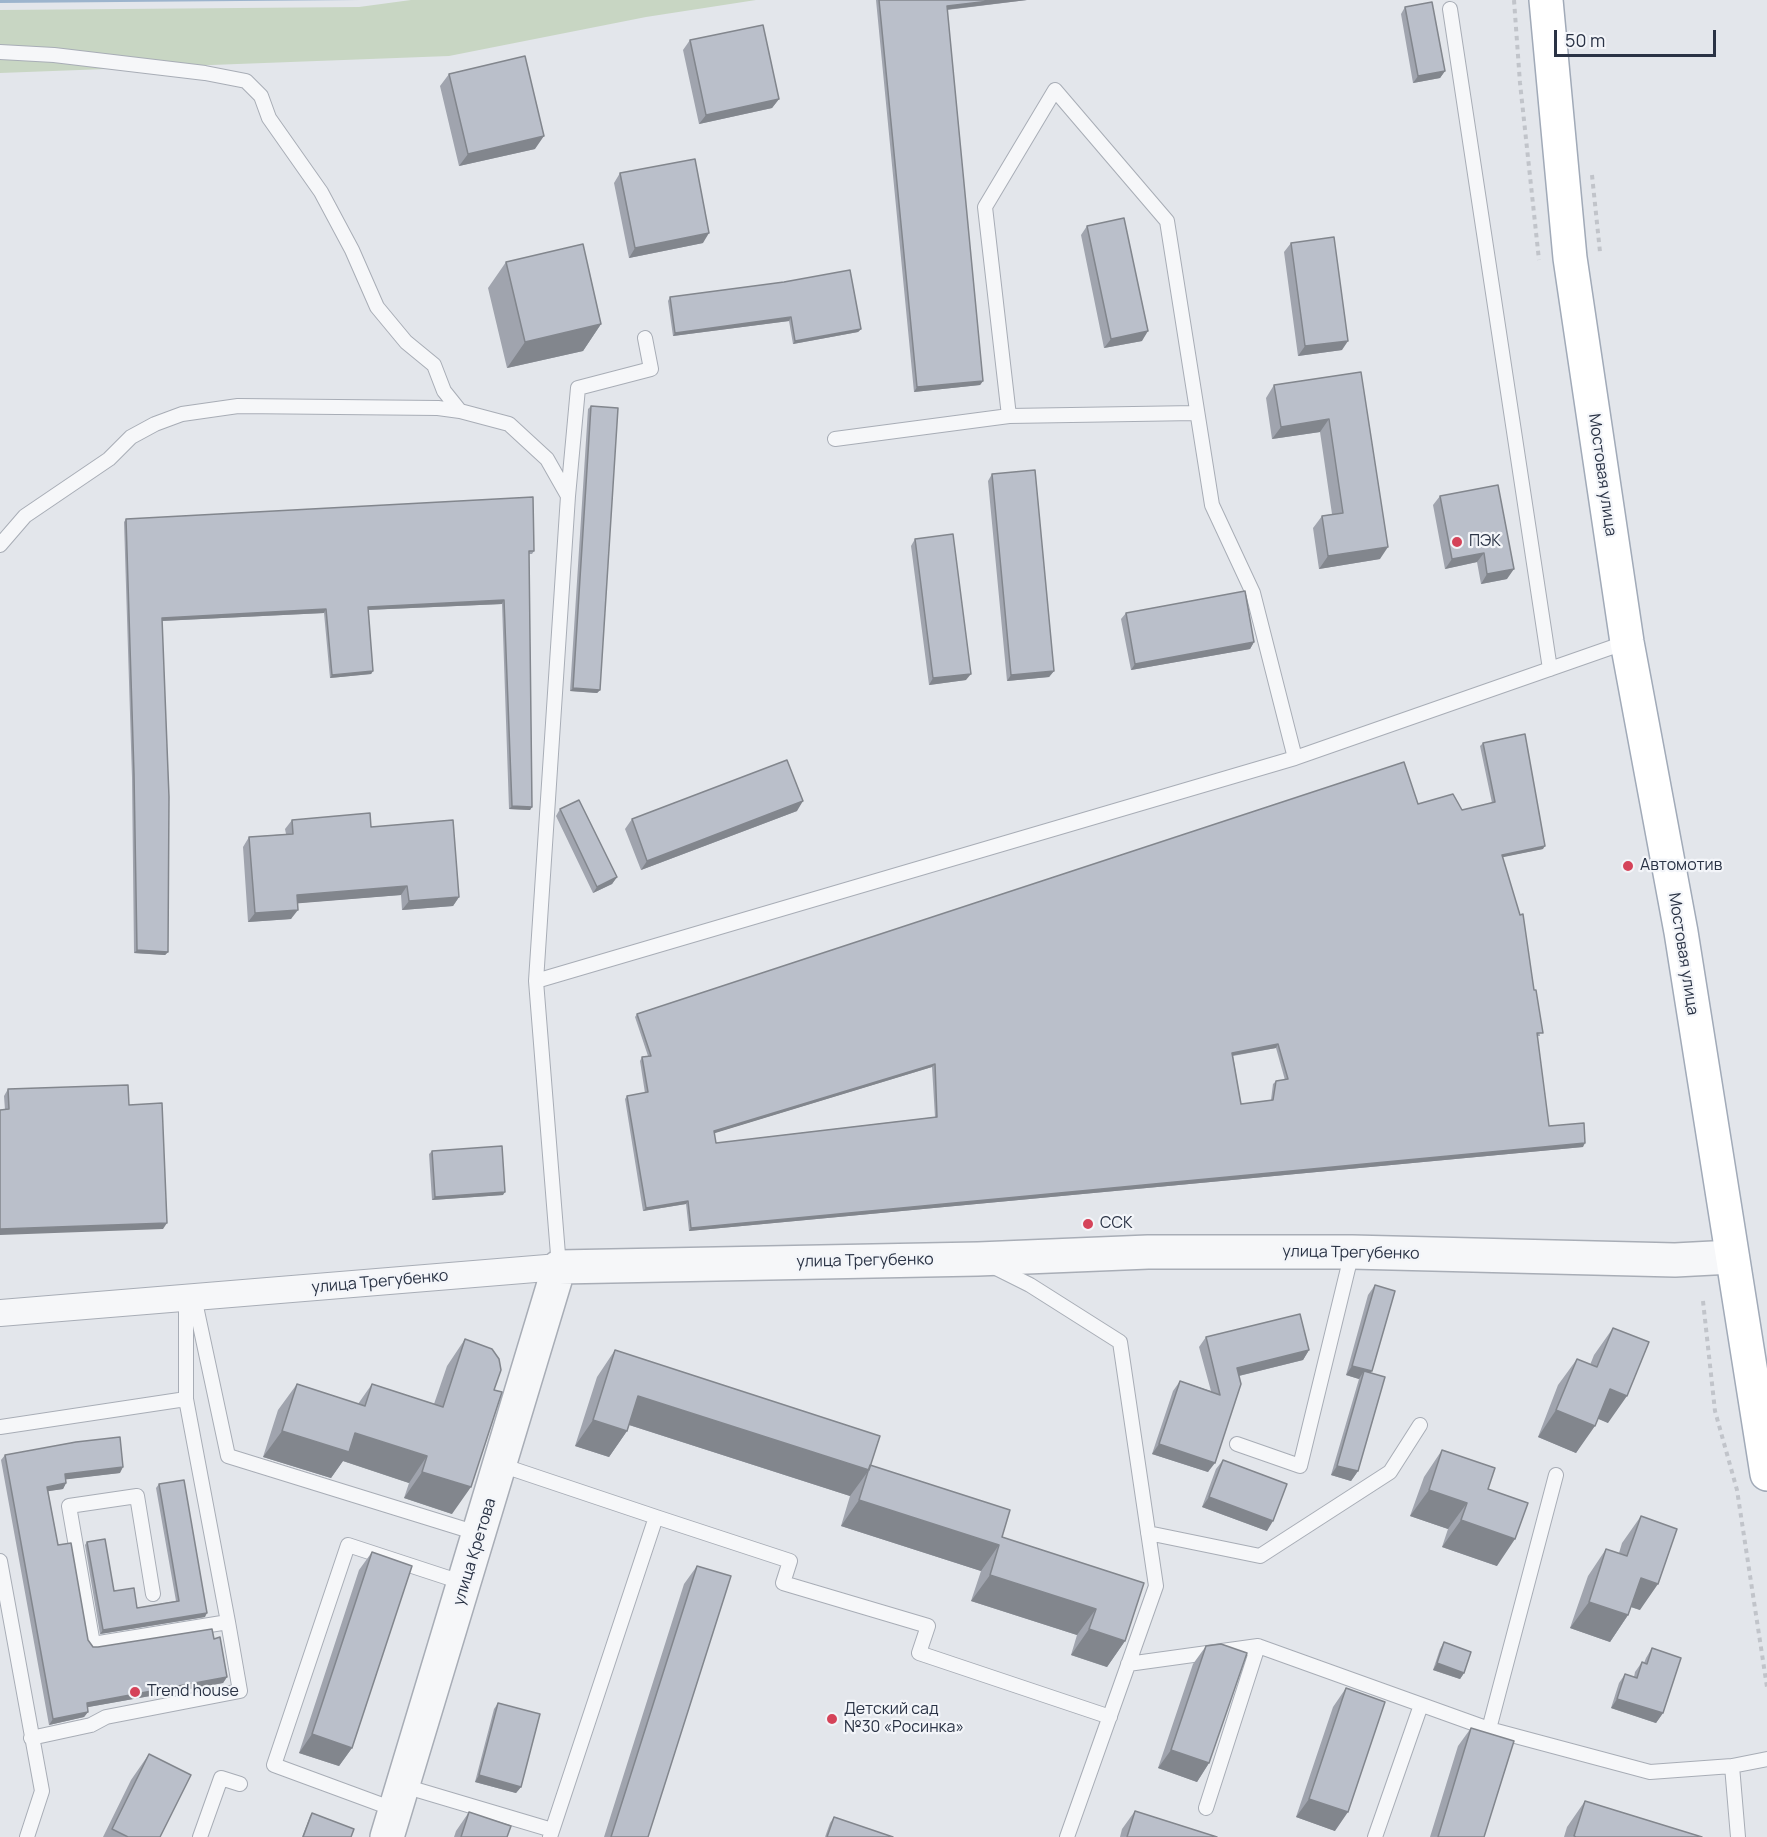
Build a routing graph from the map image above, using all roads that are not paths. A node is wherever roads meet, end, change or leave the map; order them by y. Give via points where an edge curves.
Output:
1 (1546, 0) edge
2 (1450, 9) dead end
3 (0, 52) edge
4 (645, 338) dead end
5 (460, 411) junction
6 (1196, 413) junction
7 (1009, 416) junction
8 (834, 439) dead end
9 (568, 496) junction
10 (0, 545) edge
11 (1627, 642) junction
12 (1550, 669) junction
13 (1294, 758) junction
14 (536, 981) junction
15 (1352, 1252) junction
16 (1731, 1257) junction
17 (978, 1259) junction
18 (559, 1267) junction
19 (190, 1298) junction
20 (0, 1313) edge
21 (186, 1400) junction
22 (1420, 1425) dead end
23 (0, 1427) edge
24 (1238, 1444) dead end
25 (501, 1465) junction
26 (1767, 1474) edge
27 (1556, 1475) dead end
28 (656, 1517) junction
29 (1148, 1533) junction
30 (480, 1534) junction
31 (0, 1561) edge
32 (465, 1584) junction
33 (153, 1594) dead end
34 (228, 1622) junction
35 (1258, 1646) junction
36 (1128, 1664) junction
37 (1421, 1705) junction
38 (1110, 1717) junction
39 (1489, 1729) junction
40 (31, 1738) junction
41 (1767, 1759) edge
42 (1732, 1766) junction
43 (240, 1784) dead end
44 (1206, 1808) dead end
45 (396, 1811) edge
46 (551, 1834) edge
47 (27, 1837) edge
48 (200, 1837) edge
49 (1068, 1837) edge
50 (1375, 1837) edge
51 (1738, 1837) edge

1 - 11 main road, Мостовая улица via 1555,259
2 - 12 lane
3 - 5 lane via 182,70 246,81 261,96 269,118 321,192 377,307 406,342 435,365 444,391
4 - 9 lane via 651,369 578,388
5 - 9 lane via 509,424 547,459
5 - 10 lane via 238,406 182,414 132,437 109,459 25,516
6 - 7 lane
6 - 7 lane via 1167,221 1055,90 985,207
6 - 13 lane via 1212,505 1253,593
7 - 8 lane
9 - 14 lane
11 - 12 lane
11 - 16 main road, Мостовая улица via 1681,932
12 - 13 lane
13 - 14 lane
14 - 18 lane
15 - 16 street, улица Трегубенко via 1675,1260
15 - 17 street, улица Трегубенко via 1148,1252
15 - 24 lane via 1300,1466
16 - 26 main road, Мостовая улица
17 - 18 street, улица Трегубенко
17 - 29 lane via 1030,1285 1120,1342
18 - 19 street, улица Трегубенко
18 - 25 street, улица Кретова
19 - 20 street, улица Трегубенко
19 - 21 lane
19 - 30 lane via 228,1456
21 - 23 lane
21 - 34 lane
22 - 29 lane via 1390,1472 1260,1556
25 - 28 lane
25 - 30 street, улица Кретова
27 - 39 lane
28 - 38 lane via 790,1562 783,1583 928,1626 919,1653
28 - 46 lane
29 - 36 lane via 1156,1586
30 - 32 street, улица Кретова
31 - 40 lane
32 - 45 street, улица Кретова
32 - 45 lane via 348,1545 274,1765
33 - 34 lane via 137,1496 69,1506 93,1644
34 - 40 lane via 240,1691 106,1717 91,1725
35 - 36 lane
35 - 37 lane
35 - 44 lane
36 - 38 lane
37 - 39 lane
37 - 50 lane
38 - 49 lane
39 - 42 lane via 1650,1772
40 - 47 lane via 42,1791
41 - 42 lane
42 - 51 lane
43 - 48 lane via 221,1778
45 - 46 lane

